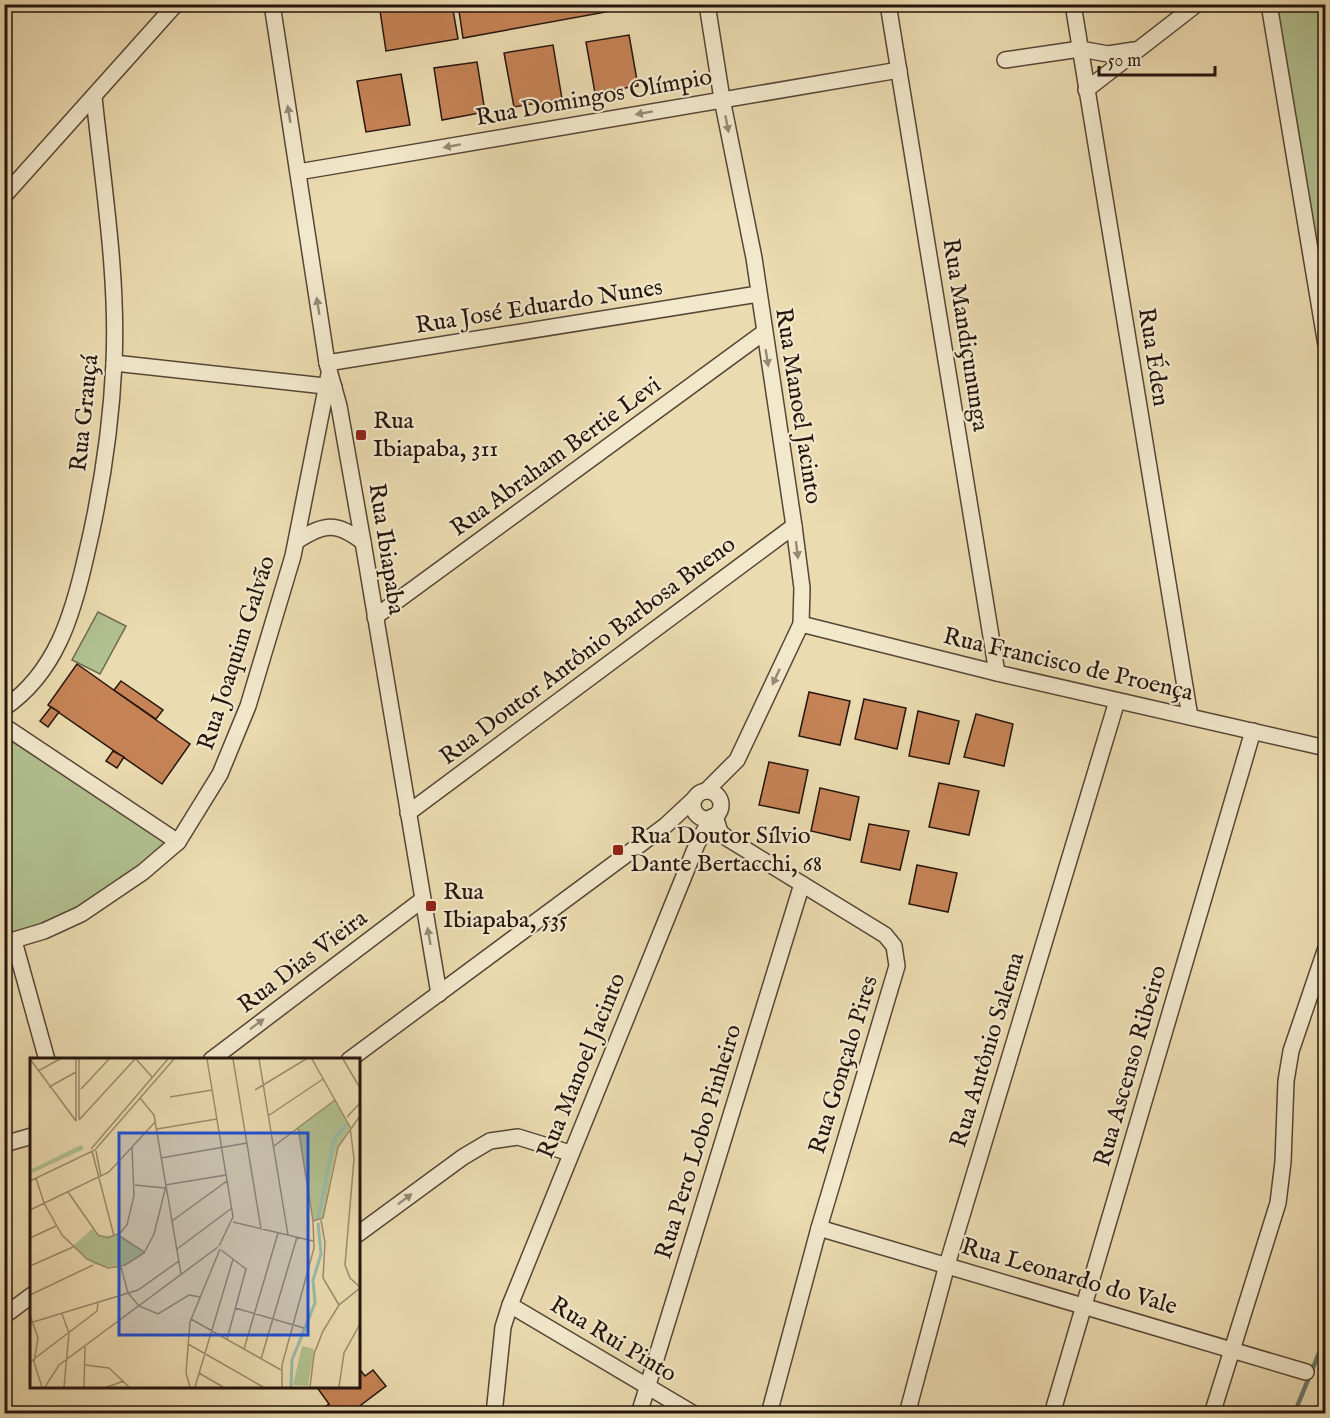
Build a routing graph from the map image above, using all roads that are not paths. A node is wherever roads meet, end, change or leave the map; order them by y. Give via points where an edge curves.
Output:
1 (176, 4) edge
2 (273, 4) edge
3 (707, 4) edge
4 (888, 4) edge
5 (1073, 4) edge
6 (1197, 4) edge
7 (1269, 4) edge
8 (1137, 49) junction
9 (1080, 50) junction
10 (1005, 60) dead end
11 (899, 69) junction
12 (1086, 90) junction
13 (94, 97) junction
14 (722, 99) junction
15 (298, 172) junction
16 (4, 196) edge
17 (758, 294) junction
18 (763, 333) junction
19 (1326, 345) edge
20 (114, 363) junction
21 (329, 378) junction
22 (794, 526) junction
23 (297, 541) junction
24 (363, 542) junction
25 (375, 617) junction
26 (801, 624) junction
27 (997, 673) junction
28 (1117, 701) junction
29 (4, 708) edge
30 (1190, 717) junction
31 (4, 726) edge
32 (1253, 731) junction
33 (1326, 748) edge
34 (700, 795) junction
35 (408, 813) junction
36 (708, 817) junction
37 (665, 826) junction
38 (178, 842) junction
39 (802, 884) junction
40 (422, 900) junction
41 (9, 942) edge
42 (1326, 948) edge
43 (439, 994) junction
44 (47, 1058) edge
45 (212, 1058) edge
46 (350, 1058) edge
47 (30, 1137) edge
48 (4, 1144) edge
49 (570, 1153) junction
50 (819, 1228) junction
51 (360, 1233) edge
52 (947, 1265) junction
53 (30, 1296) edge
54 (510, 1305) junction
55 (1084, 1305) junction
56 (4, 1316) edge
57 (1232, 1348) junction
58 (1306, 1372) dead end
59 (646, 1386) junction
60 (494, 1413) edge
61 (639, 1413) edge
62 (694, 1413) edge
63 (769, 1413) edge
64 (908, 1413) edge
65 (1052, 1413) edge
66 (1212, 1413) edge

1 - 13 street
15 -> 2 street, Rua Ibiapaba
3 - 14 street, Rua Manoel Jacinto
4 - 11 street, Rua Mandiçununga
5 - 9 street, Rua Éden
6 - 8 street
7 - 19 street
8 - 9 street via 1108,54
8 - 12 street
9 - 10 street
9 - 12 street, Rua Éden
11 - 14 street, Rua Domingos Olímpio
11 - 27 street, Rua Mandiçununga
12 - 30 street, Rua Éden
13 - 16 street
13 - 20 street, Rua Grauçá via 113,276
14 -> 15 street, Rua Domingos Olímpio
14 -> 17 street, Rua Manoel Jacinto
21 -> 15 street, Rua Ibiapaba
17 - 18 street, Rua Manoel Jacinto
17 - 21 street, Rua José Eduardo Nunes
18 -> 22 street, Rua Manoel Jacinto
18 - 25 street, Rua Abraham Bertie Levi
20 - 21 street, Rua José Eduardo Nunes
20 - 29 street, Rua Grauçá via 102,475 78,590 59,645 46,668 30,688
21 - 23 street, Rua Joaquim Galvão
21 - 24 street, Rua Ibiapaba
22 -> 26 street, Rua Manoel Jacinto via 802,588
22 - 35 street, Rua Doutor Antônio Barbosa Bueno
23 - 24 street via 313,530 331,526 346,530
23 - 38 street, Rua Joaquim Galvão via 248,706 220,774
24 - 25 street, Rua Ibiapaba
25 - 35 street, Rua Ibiapaba
26 - 27 street, Rua Francisco de Proença
26 -> 34 street, Rua Manoel Jacinto via 737,760
27 - 28 street, Rua Francisco de Proença
28 - 30 street, Rua Francisco de Proença
28 - 52 street, Rua Antônio Salema
30 - 32 street, Rua Francisco de Proença
31 - 38 street
32 - 33 street, Rua Francisco de Proença
32 - 55 street, Rua Ascenso Ribeiro
34 - 36 street via 694,811
34 - 36 street via 714,793 720,799 721,807
34 - 37 street, Rua Manoel Jacinto
35 - 40 street, Rua Ibiapaba
36 - 37 street via 680,819
36 - 39 street, Rua Gonçalo Pires via 727,838
36 - 49 street, Rua Manoel Jacinto
37 - 43 street
38 - 41 street, Rua Joaquim Galvão via 143,872 81,914
39 - 50 street, Rua Gonçalo Pires via 885,935 894,946 897,960
39 - 59 street, Rua Pero Lobo Pinheiro
43 -> 40 street, Rua Ibiapaba
45 -> 40 street, Rua Dias Vieira
41 - 44 street
42 - 57 street via 1291,1051 1278,1203
43 - 46 street
47 - 48 street
51 -> 49 street via 490,1141 518,1137
49 - 54 street, Rua Manoel Jacinto
50 - 52 street, Rua Leonardo do Vale
50 - 63 street, Rua Gonçalo Pires
52 - 55 street, Rua Leonardo do Vale
52 - 64 street, Rua Antônio Salema
53 - 56 street
54 - 59 street, Rua Rui Pinto
54 - 60 street, Rua Manoel Jacinto via 501,1336
55 - 57 street, Rua Leonardo do Vale
55 - 65 street, Rua Ascenso Ribeiro
57 - 58 street, Rua Leonardo do Vale
57 - 66 street
59 - 61 street, Rua Pero Lobo Pinheiro
59 - 62 street, Rua Rui Pinto

